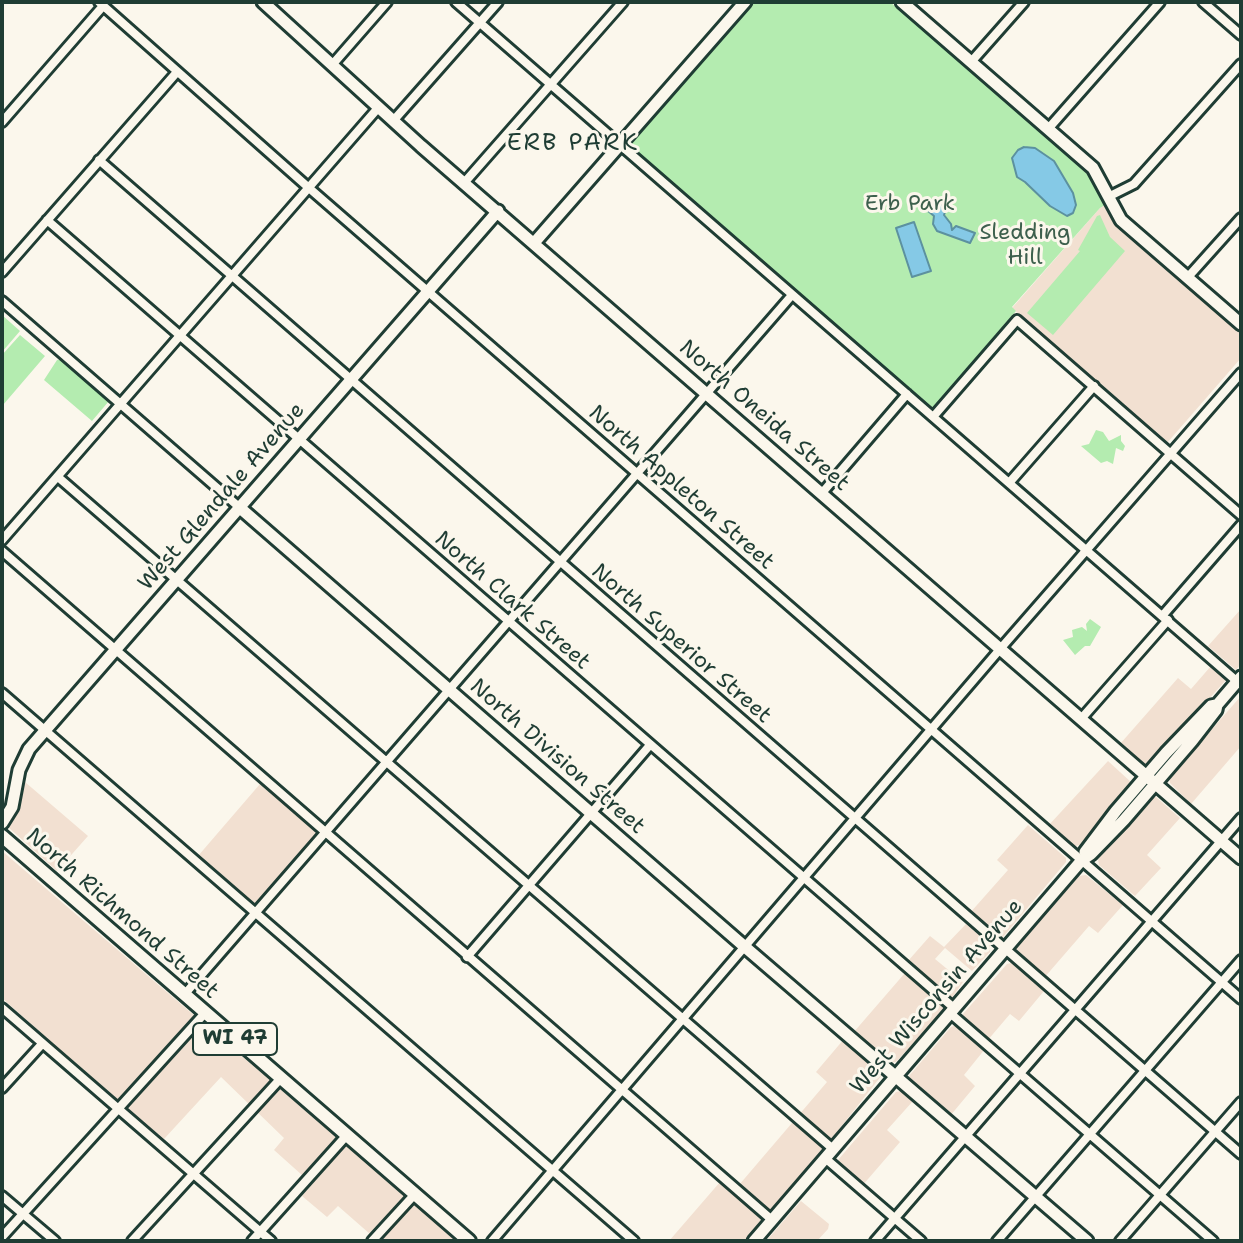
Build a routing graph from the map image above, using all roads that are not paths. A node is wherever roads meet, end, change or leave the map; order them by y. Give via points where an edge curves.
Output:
1 (387, 2) edge
2 (456, 2) edge
3 (498, 2) edge
4 (623, 2) edge
5 (745, 2) edge
6 (902, 2) edge
7 (1024, 2) edge
8 (1160, 2) edge
9 (1203, 2) edge
10 (101, 4) edge
11 (270, 4) edge
12 (480, 23) junction
13 (1241, 35) edge
14 (971, 62) junction
15 (1241, 64) edge
16 (332, 65) junction
17 (177, 72) junction
18 (551, 84) junction
19 (378, 108) junction
20 (393, 121) junction
21 (2, 122) edge
22 (1048, 129) junction
23 (619, 145) junction
24 (99, 160) junction
25 (464, 183) junction
26 (309, 188) junction
27 (1108, 197) junction
28 (498, 211) junction
29 (1241, 218) edge
30 (47, 220) junction
31 (534, 243) junction
32 (2, 272) edge
33 (232, 276) junction
34 (1188, 277) junction
35 (429, 292) junction
36 (792, 295) junction
37 (2, 301) edge
38 (1241, 324) edge
39 (180, 336) junction
40 (1241, 373) edge
41 (351, 380) junction
42 (1094, 386) junction
43 (707, 393) junction
44 (907, 394) junction
45 (121, 404) junction
46 (933, 417) junction
47 (299, 440) junction
48 (1171, 453) junction
49 (637, 474) junction
50 (58, 477) junction
51 (1009, 483) junction
52 (822, 493) junction
53 (239, 507) junction
54 (1241, 515) edge
55 (1241, 525) edge
56 (2, 540) edge
57 (1087, 550) junction
58 (2, 551) edge
59 (559, 562) junction
60 (176, 581) junction
61 (1165, 618) junction
62 (508, 621) junction
63 (1001, 648) junction
64 (115, 650) junction
65 (1240, 681) edge
66 (449, 689) junction
67 (2, 693) edge
68 (1081, 719) junction
69 (931, 729) junction
70 (45, 731) junction
71 (650, 745) junction
72 (386, 762) junction
73 (1150, 780) junction
74 (592, 813) junction
75 (855, 818) junction
76 (1241, 818) edge
77 (2, 823) edge
78 (325, 832) junction
79 (2, 836) edge
80 (1222, 841) junction
81 (1241, 858) edge
82 (1081, 861) junction
83 (805, 877) junction
84 (528, 886) junction
85 (255, 913) junction
86 (1152, 922) junction
87 (745, 947) junction
88 (1005, 950) junction
89 (467, 957) junction
90 (1241, 960) edge
91 (1222, 982) junction
92 (184, 995) junction
93 (1241, 999) edge
94 (2, 1008) edge
95 (952, 1010) junction
96 (1075, 1010) junction
97 (205, 1013) junction
98 (683, 1019) junction
99 (42, 1044) junction
100 (1145, 1071) junction
101 (1020, 1073) junction
102 (895, 1077) junction
103 (281, 1078) junction
104 (2, 1088) edge
105 (622, 1089) junction
106 (1241, 1102) edge
107 (118, 1110) junction
108 (1216, 1132) junction
109 (1090, 1134) junction
110 (347, 1135) junction
111 (965, 1137) junction
112 (829, 1154) junction
113 (1241, 1154) edge
114 (552, 1170) junction
115 (193, 1173) junction
116 (415, 1194) junction
117 (1160, 1195) junction
118 (2, 1196) edge
119 (1035, 1197) junction
120 (23, 1214) junction
121 (895, 1218) junction
122 (772, 1220) junction
123 (260, 1232) junction
124 (2, 1237) edge
125 (55, 1241) edge
126 (132, 1241) edge
127 (252, 1241) edge
128 (271, 1241) edge
129 (372, 1241) edge
130 (469, 1241) edge
131 (492, 1241) edge
132 (634, 1241) edge
133 (754, 1241) edge
134 (875, 1241) edge
135 (921, 1241) edge
136 (997, 1241) edge
137 (1087, 1241) edge
138 (1120, 1241) edge
139 (1213, 1241) edge

1 - 16 street
2 - 12 street
3 - 12 street
4 - 18 street
5 - 23 street
6 - 14 street
7 - 14 street
8 - 22 street
9 - 13 street
10 - 17 street, North Appleton Street
10 - 21 street
11 - 16 street, North Oneida Street
12 - 18 street
12 - 20 street
14 - 22 street
15 - 27 street via 1134,184
16 - 19 street, North Oneida Street
17 - 24 street
17 - 26 street, North Appleton Street
18 - 23 street
18 - 25 street
19 - 20 street, North Oneida Street
19 - 26 street
20 - 25 street, North Oneida Street
22 - 27 street via 1093,168
23 - 31 street
23 - 36 street
24 - 30 street
24 - 33 street, North Superior Street
25 - 28 street, North Oneida Street
26 - 33 street
26 - 35 street, North Appleton Street
27 - 34 street via 1121,220
28 - 31 street, North Oneida Street
28 - 35 street, West Glendale Avenue
29 - 34 street
30 - 32 street
30 - 39 street, North Clark Street
31 - 43 street, North Oneida Street
33 - 39 street
33 - 41 street, North Superior Street
34 - 38 street
35 - 41 street, West Glendale Avenue
35 - 49 street, North Appleton Street
36 - 43 street
36 - 44 street
37 - 45 street, North Division Street
39 - 45 street
39 - 47 street, North Clark Street
40 - 48 street
41 - 47 street, West Glendale Avenue
41 - 59 street, North Superior Street
42 - 46 street via 1017,320
42 - 48 street
42 - 51 street
43 - 49 street
43 - 52 street, North Oneida Street
44 - 46 street
44 - 52 street
45 - 50 street
45 - 53 street, North Division Street
46 - 51 street
47 - 53 street, West Glendale Avenue
47 - 62 street, North Clark Street
48 - 54 street
48 - 57 street
49 - 59 street
49 - 69 street, North Appleton Street
50 - 56 street
50 - 60 street
51 - 57 street
52 - 63 street, North Oneida Street
53 - 60 street, West Glendale Avenue
53 - 66 street, North Division Street
55 - 61 street
57 - 61 street
57 - 63 street
58 - 64 street
59 - 62 street
59 - 75 street, North Superior Street
60 - 64 street, West Glendale Avenue
60 - 72 street
61 - 65 street
61 - 68 street
62 - 66 street
62 - 71 street, North Clark Street
63 - 68 street, North Oneida Street
63 - 69 street
64 - 70 street, West Glendale Avenue
64 - 78 street
65 - 73 street, West Wisconsin Avenue via 1192,741
66 - 72 street
66 - 74 street, North Division Street
67 - 70 street
68 - 73 street, North Oneida Street
69 - 75 street
69 - 82 street, North Appleton Street
70 - 77 street, West Glendale Avenue via 23,760 12,807
70 - 85 street
71 - 74 street
71 - 83 street, North Clark Street
72 - 78 street
72 - 84 street
73 - 80 street, North Oneida Street
73 - 82 street, West Wisconsin Avenue
74 - 84 street
74 - 87 street, North Division Street
75 - 83 street
75 - 88 street, North Superior Street
76 - 80 street
78 - 85 street
78 - 89 street
79 - 92 main road, North Richmond Street / WI 47
80 - 81 street, North Oneida Street
80 - 86 street
82 - 86 street, North Appleton Street
82 - 88 street, West Wisconsin Avenue
83 - 87 street
83 - 95 street, North Clark Street
84 - 89 street
84 - 98 street
85 - 92 street
85 - 114 street
86 - 91 street, North Appleton Street
86 - 96 street
87 - 98 street
87 - 102 street, North Division Street
88 - 95 street, West Wisconsin Avenue
88 - 96 street, North Superior Street
89 - 105 street
90 - 91 street
91 - 93 street, North Appleton Street
91 - 100 street
92 - 97 main road, North Richmond Street / WI 47
94 - 99 street
95 - 101 street, North Clark Street
95 - 102 street, West Wisconsin Avenue
96 - 100 street, North Superior Street
96 - 101 street
97 - 103 main road, North Richmond Street / WI 47
97 - 107 street
98 - 105 street
98 - 112 street
99 - 104 street
99 - 107 street
100 - 108 street, North Superior Street
100 - 109 street
101 - 109 street, North Clark Street
101 - 111 street
102 - 111 street, North Division Street
102 - 112 street, West Wisconsin Avenue
103 - 110 main road, North Richmond Street / WI 47
103 - 115 street
105 - 114 street
105 - 122 street
106 - 108 street
107 - 115 street
107 - 120 street
108 - 113 street, North Superior Street
108 - 117 street
109 - 117 street, North Clark Street
109 - 119 street
110 - 116 main road, North Richmond Street / WI 47
110 - 123 street
111 - 119 street, North Division Street
111 - 121 street
112 - 121 street
112 - 122 street, West Wisconsin Avenue
114 - 131 street
114 - 132 street
115 - 123 street
115 - 126 street
116 - 129 street
116 - 130 main road, North Richmond Street / WI 47
117 - 138 street
117 - 139 street, North Clark Street
118 - 120 street
119 - 136 street
119 - 137 street, North Division Street
120 - 124 street
120 - 125 street
121 - 134 street
121 - 135 street
122 - 133 street, West Wisconsin Avenue
123 - 127 street
123 - 128 street

